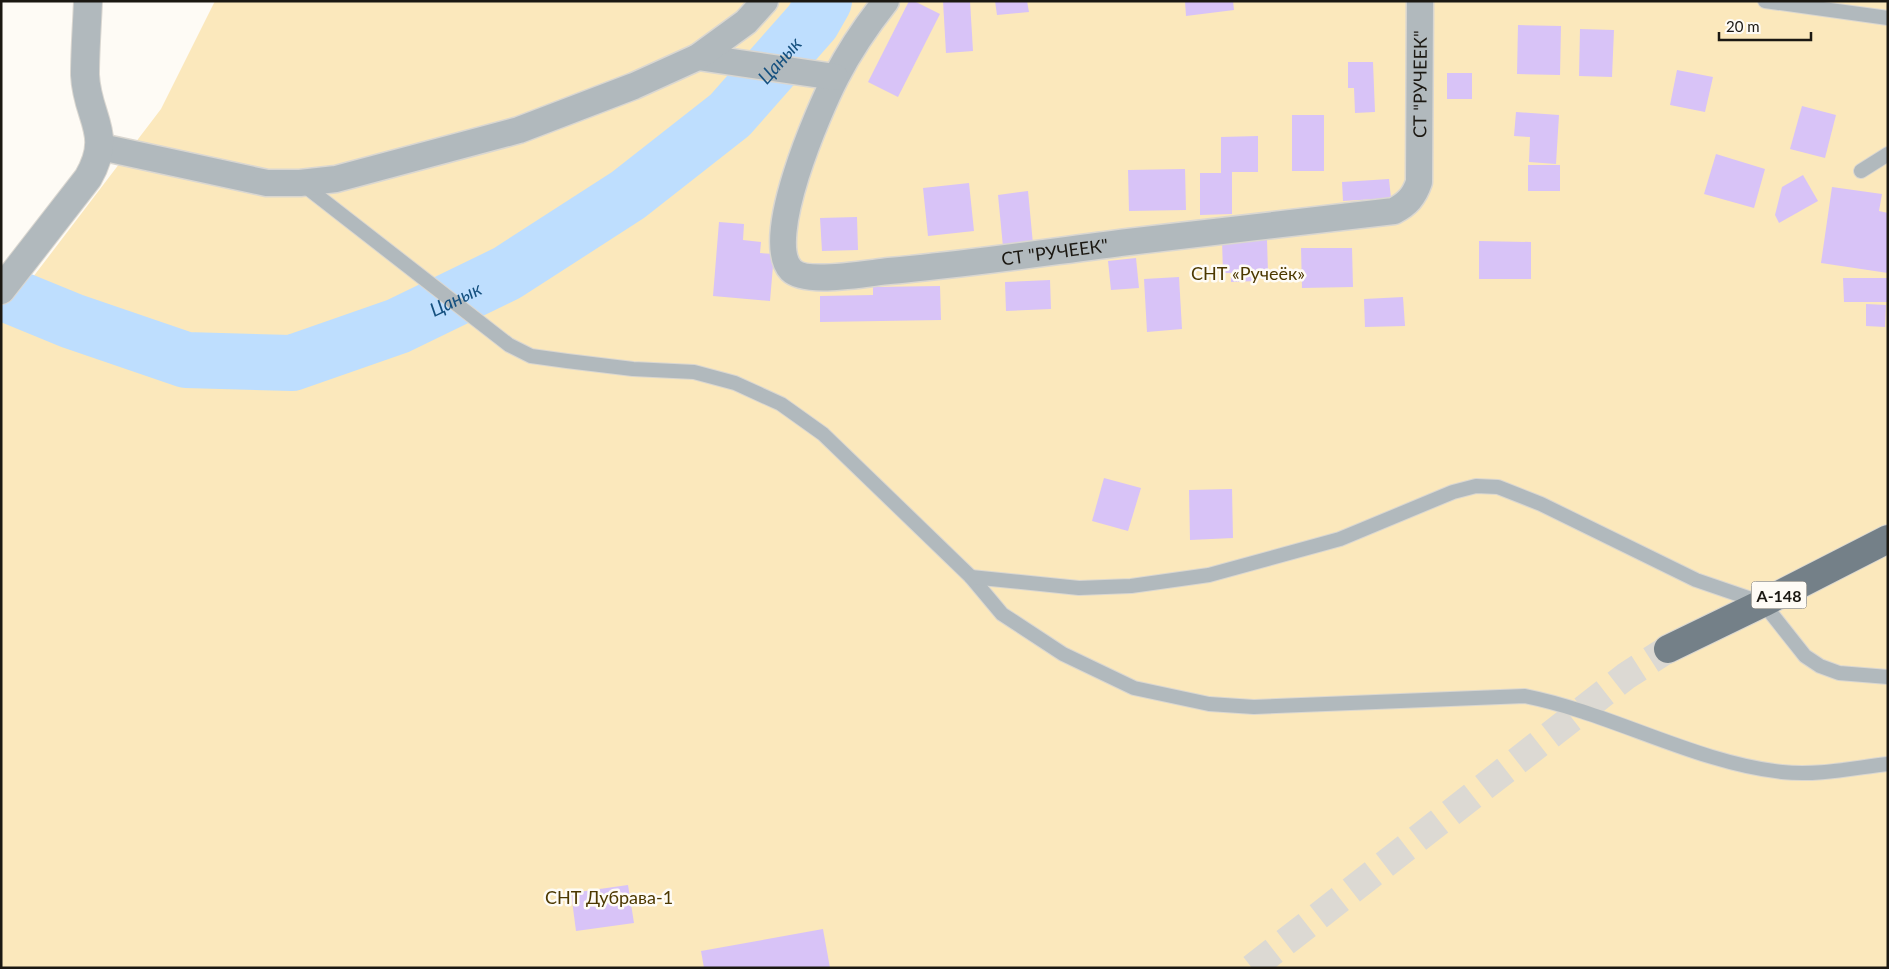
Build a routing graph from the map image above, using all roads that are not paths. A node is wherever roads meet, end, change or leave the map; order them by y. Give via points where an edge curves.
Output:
1 (88, 1) edge
2 (765, 1) edge
3 (886, 1) edge
4 (1420, 1) edge
5 (1765, 1) edge
6 (1888, 18) edge
7 (698, 57) junction
8 (836, 77) junction
9 (101, 147) junction
10 (1888, 154) edge
11 (1861, 171) dead end
12 (300, 183) junction
13 (1, 290) edge
14 (1888, 539) edge
15 (971, 577) junction
16 (1763, 603) junction
17 (1668, 649) tunnel mouth
18 (1888, 677) edge
19 (1888, 764) edge

1 - 9 street via 85,74
2 - 7 street via 746,22
3 - 8 street, СТ "РУЧЕЕК" via 865,28
4 - 8 street, СТ "РУЧЕЕК" via 1419,182 1414,195 1394,212 956,265 806,277 792,270 783,256 785,214 793,181
5 - 6 lane
7 - 8 street
7 - 12 street via 634,86 519,130 336,179
9 - 12 street via 267,183
9 - 13 street via 98,162 88,178
10 - 11 lane
12 - 15 lane via 509,345 531,356 633,369 694,372 735,383 781,404 823,434
14 - 16 main road, А-148
15 - 16 lane via 1079,588 1131,586 1209,575 1340,539 1453,492 1476,486 1498,487 1541,504 1696,580
15 - 19 lane via 1002,614 1063,654 1134,688 1209,704 1296,706 1525,696 1557,702 1740,766 1783,772 1826,772
16 - 17 main road, А-148
16 - 18 lane via 1806,656 1820,666 1839,674

